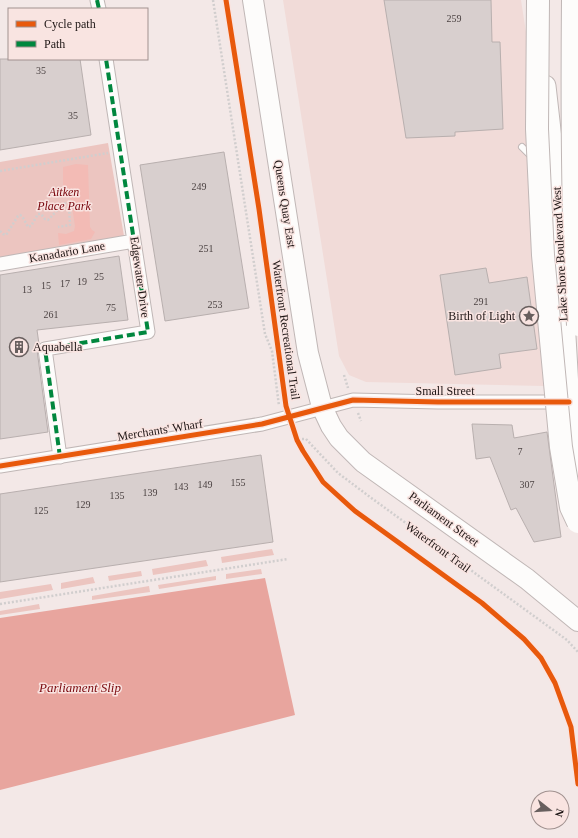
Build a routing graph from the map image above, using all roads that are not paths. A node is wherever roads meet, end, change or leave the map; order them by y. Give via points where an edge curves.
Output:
1 (253, 0) edge
2 (537, 0) edge
3 (573, 0) edge
4 (106, 60) edge
5 (522, 147) dead end
6 (556, 183) junction
7 (578, 205) edge
8 (134, 241) junction
9 (0, 264) edge
10 (578, 325) edge
11 (569, 402) junction
12 (322, 407) junction
13 (60, 457) junction
14 (0, 466) edge
15 (578, 509) edge
16 (578, 522) edge
17 (578, 621) edge

1 - 12 main road, Queens Quay East via 308,353
2 - 6 highway, Lake Shore Boulevard West
2 - 16 highway, bridge via 537,129 543,255 561,447 571,507
3 - 10 highway, bridge via 571,131 573,244
4 - 8 street, Edgewater Drive
5 - 6 lane
6 - 7 highway
6 - 11 highway, Lake Shore Boulevard West
8 - 9 street, Kanadario Lane
8 - 13 street, Edgewater Drive via 148,332 45,349
11 - 12 street, Small Street via 353,400
11 - 15 highway, Lake Shore Boulevard West
12 - 13 street, Merchants' Wharf via 262,424
12 - 17 main road, Parliament Street via 339,438 363,462 527,580
13 - 14 street, Merchants' Wharf

